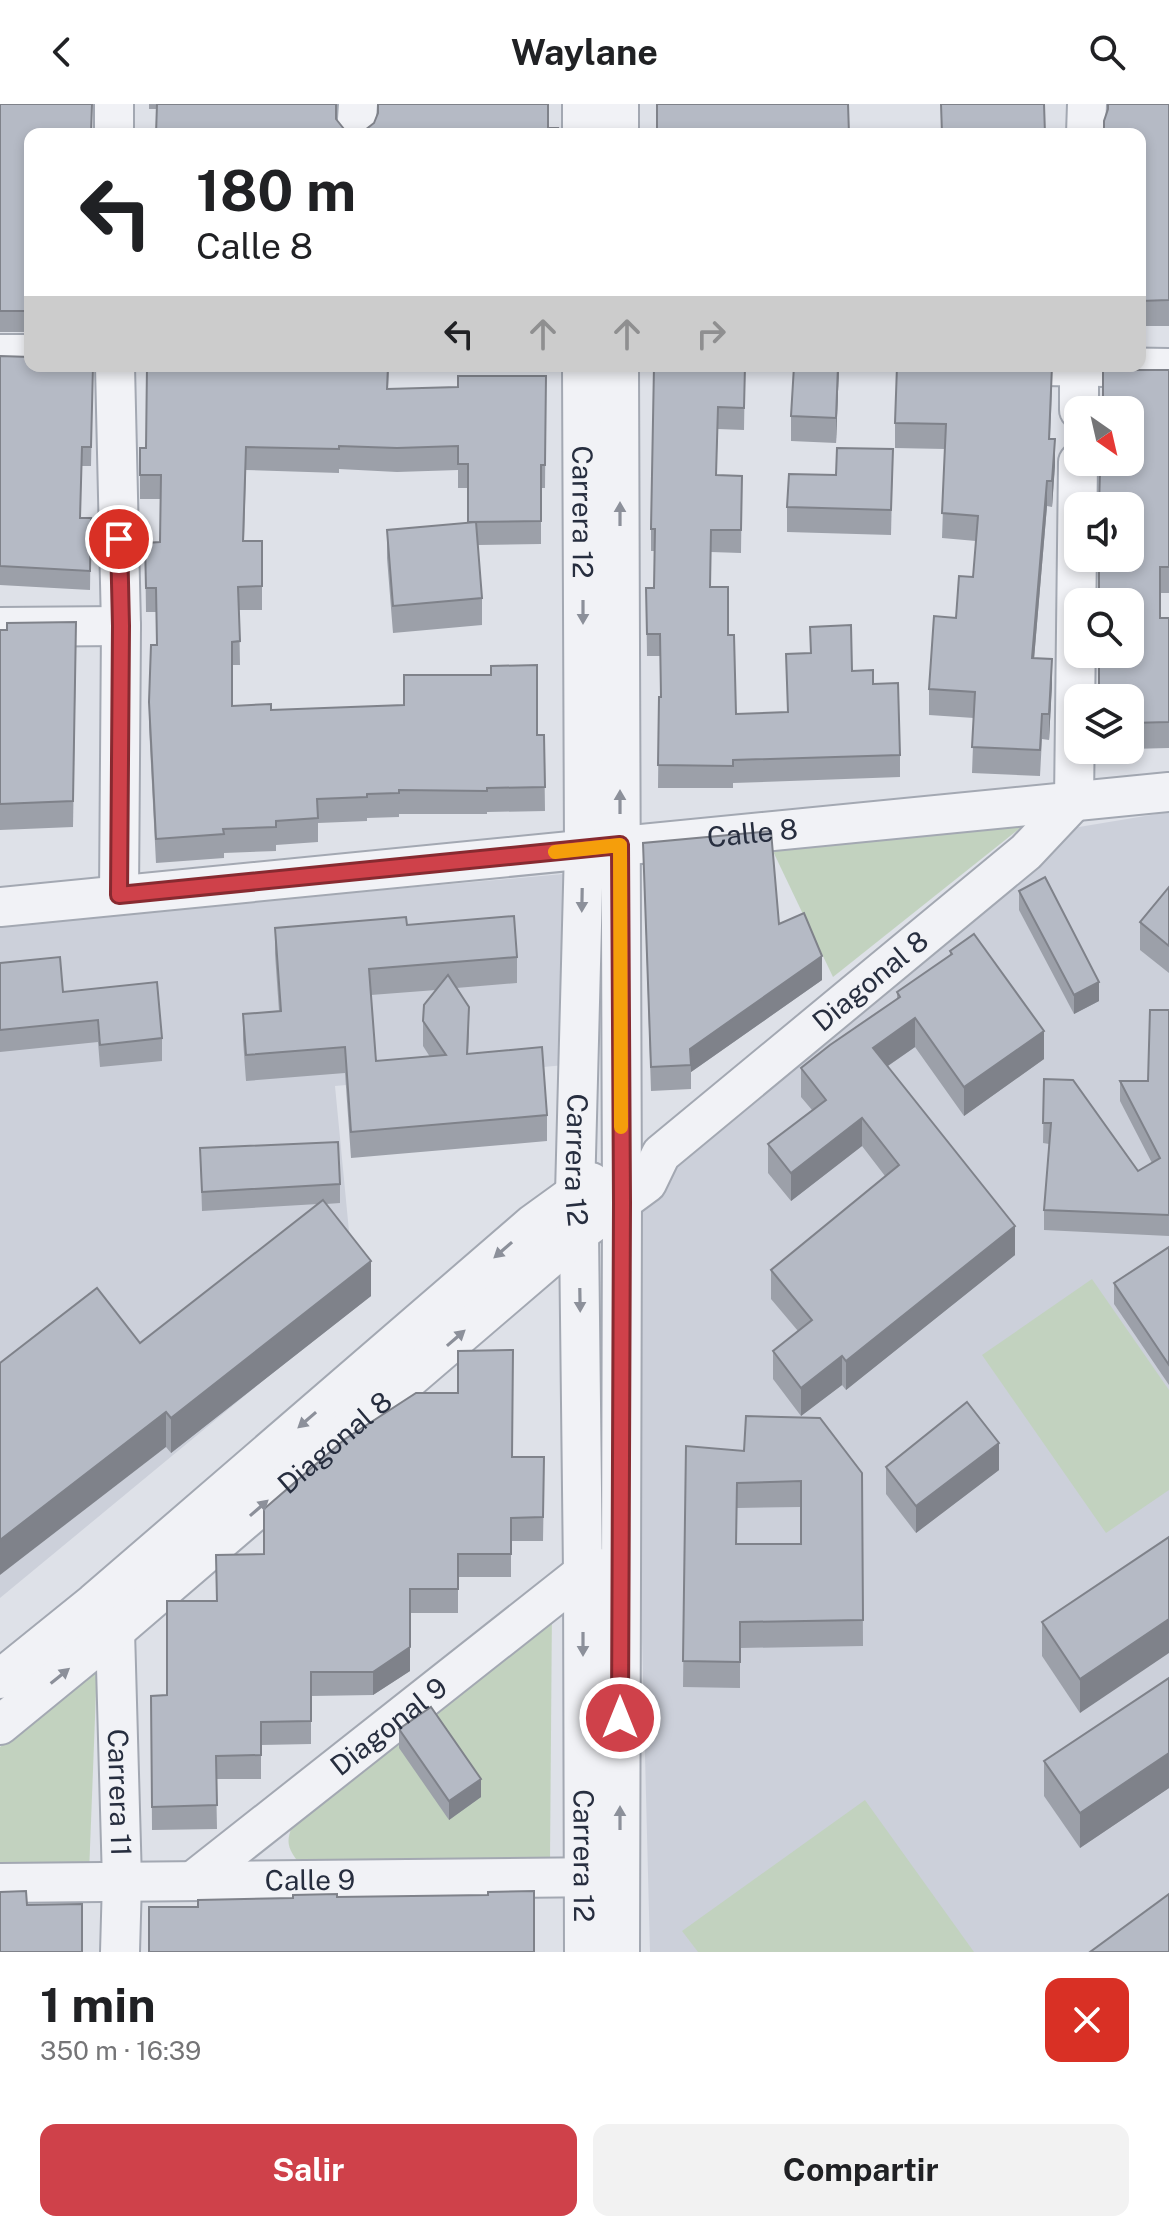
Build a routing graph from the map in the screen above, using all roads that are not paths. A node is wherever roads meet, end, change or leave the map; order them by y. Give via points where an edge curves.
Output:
1 (114, 104) edge
2 (358, 104) edge
3 (582, 104) edge
4 (619, 104) edge
5 (1087, 104) edge
6 (114, 128) edge
7 (356, 128) edge
8 (582, 128) edge
9 (619, 128) edge
10 (1086, 128) edge
11 (0, 354) edge
12 (24, 354) edge
13 (1146, 367) edge
14 (1169, 368) edge
15 (115, 372) edge
16 (582, 372) edge
17 (619, 372) edge
18 (1079, 372) edge
19 (1079, 396) edge
20 (1078, 476) edge
21 (121, 626) junction
22 (0, 627) edge
23 (1169, 792) edge
24 (1074, 801) junction
25 (602, 847) junction
26 (119, 895) junction
27 (0, 907) edge
28 (661, 1154) junction
29 (621, 1160) junction
30 (575, 1194) junction
31 (622, 1202) junction
32 (579, 1233) junction
33 (620, 1560) junction
34 (583, 1573) junction
35 (105, 1617) junction
36 (0, 1679) edge
37 (0, 1725) edge
38 (293, 1801) junction
39 (602, 1877) junction
40 (194, 1880) junction
41 (300, 1880) junction
42 (122, 1881) junction
43 (0, 1883) edge
44 (120, 1952) edge
45 (584, 1952) edge
46 (620, 1952) edge

1 - 6 street
2 - 7 street
3 - 8 street
4 - 9 street
5 - 10 street
11 - 12 street
13 - 14 street
15 - 21 street
16 -> 25 street, Carrera 12
25 -> 17 street, Carrera 12
18 - 19 street
20 - 24 street
21 - 22 street
21 - 26 street
23 - 24 street, Calle 8
24 - 25 street, Calle 8
24 - 28 street, Diagonal 8 via 1026,852
25 - 26 street, Calle 8
25 - 29 street, Carrera 12
25 -> 30 street, Carrera 12
26 - 27 street, Calle 8
28 - 29 street, Diagonal 8 via 637,1153
28 - 31 street, Diagonal 8 via 647,1183
29 - 30 street, Diagonal 8
29 - 31 street, Carrera 12
30 - 32 street, Carrera 12
30 -> 35 street, Diagonal 8 via 533,1224
31 - 32 street, Diagonal 8
31 - 33 street, Carrera 12
32 -> 34 street, Carrera 12
35 -> 32 street, Diagonal 8
33 - 34 street, Diagonal 9
39 -> 33 street, Carrera 12
34 - 38 street, Diagonal 9
34 -> 39 street, Carrera 12
35 - 36 street, Diagonal 8
37 -> 35 street, Diagonal 8
35 - 42 street, Carrera 11
38 - 40 street, Diagonal 9
38 - 41 street via 279,1820 276,1842 284,1864
39 - 41 street, Calle 9
39 - 45 street, Carrera 12
39 - 46 street, Carrera 12
40 - 41 street, Calle 9
40 - 42 street, Calle 9
42 - 43 street, Calle 9
42 - 44 street, Carrera 11

